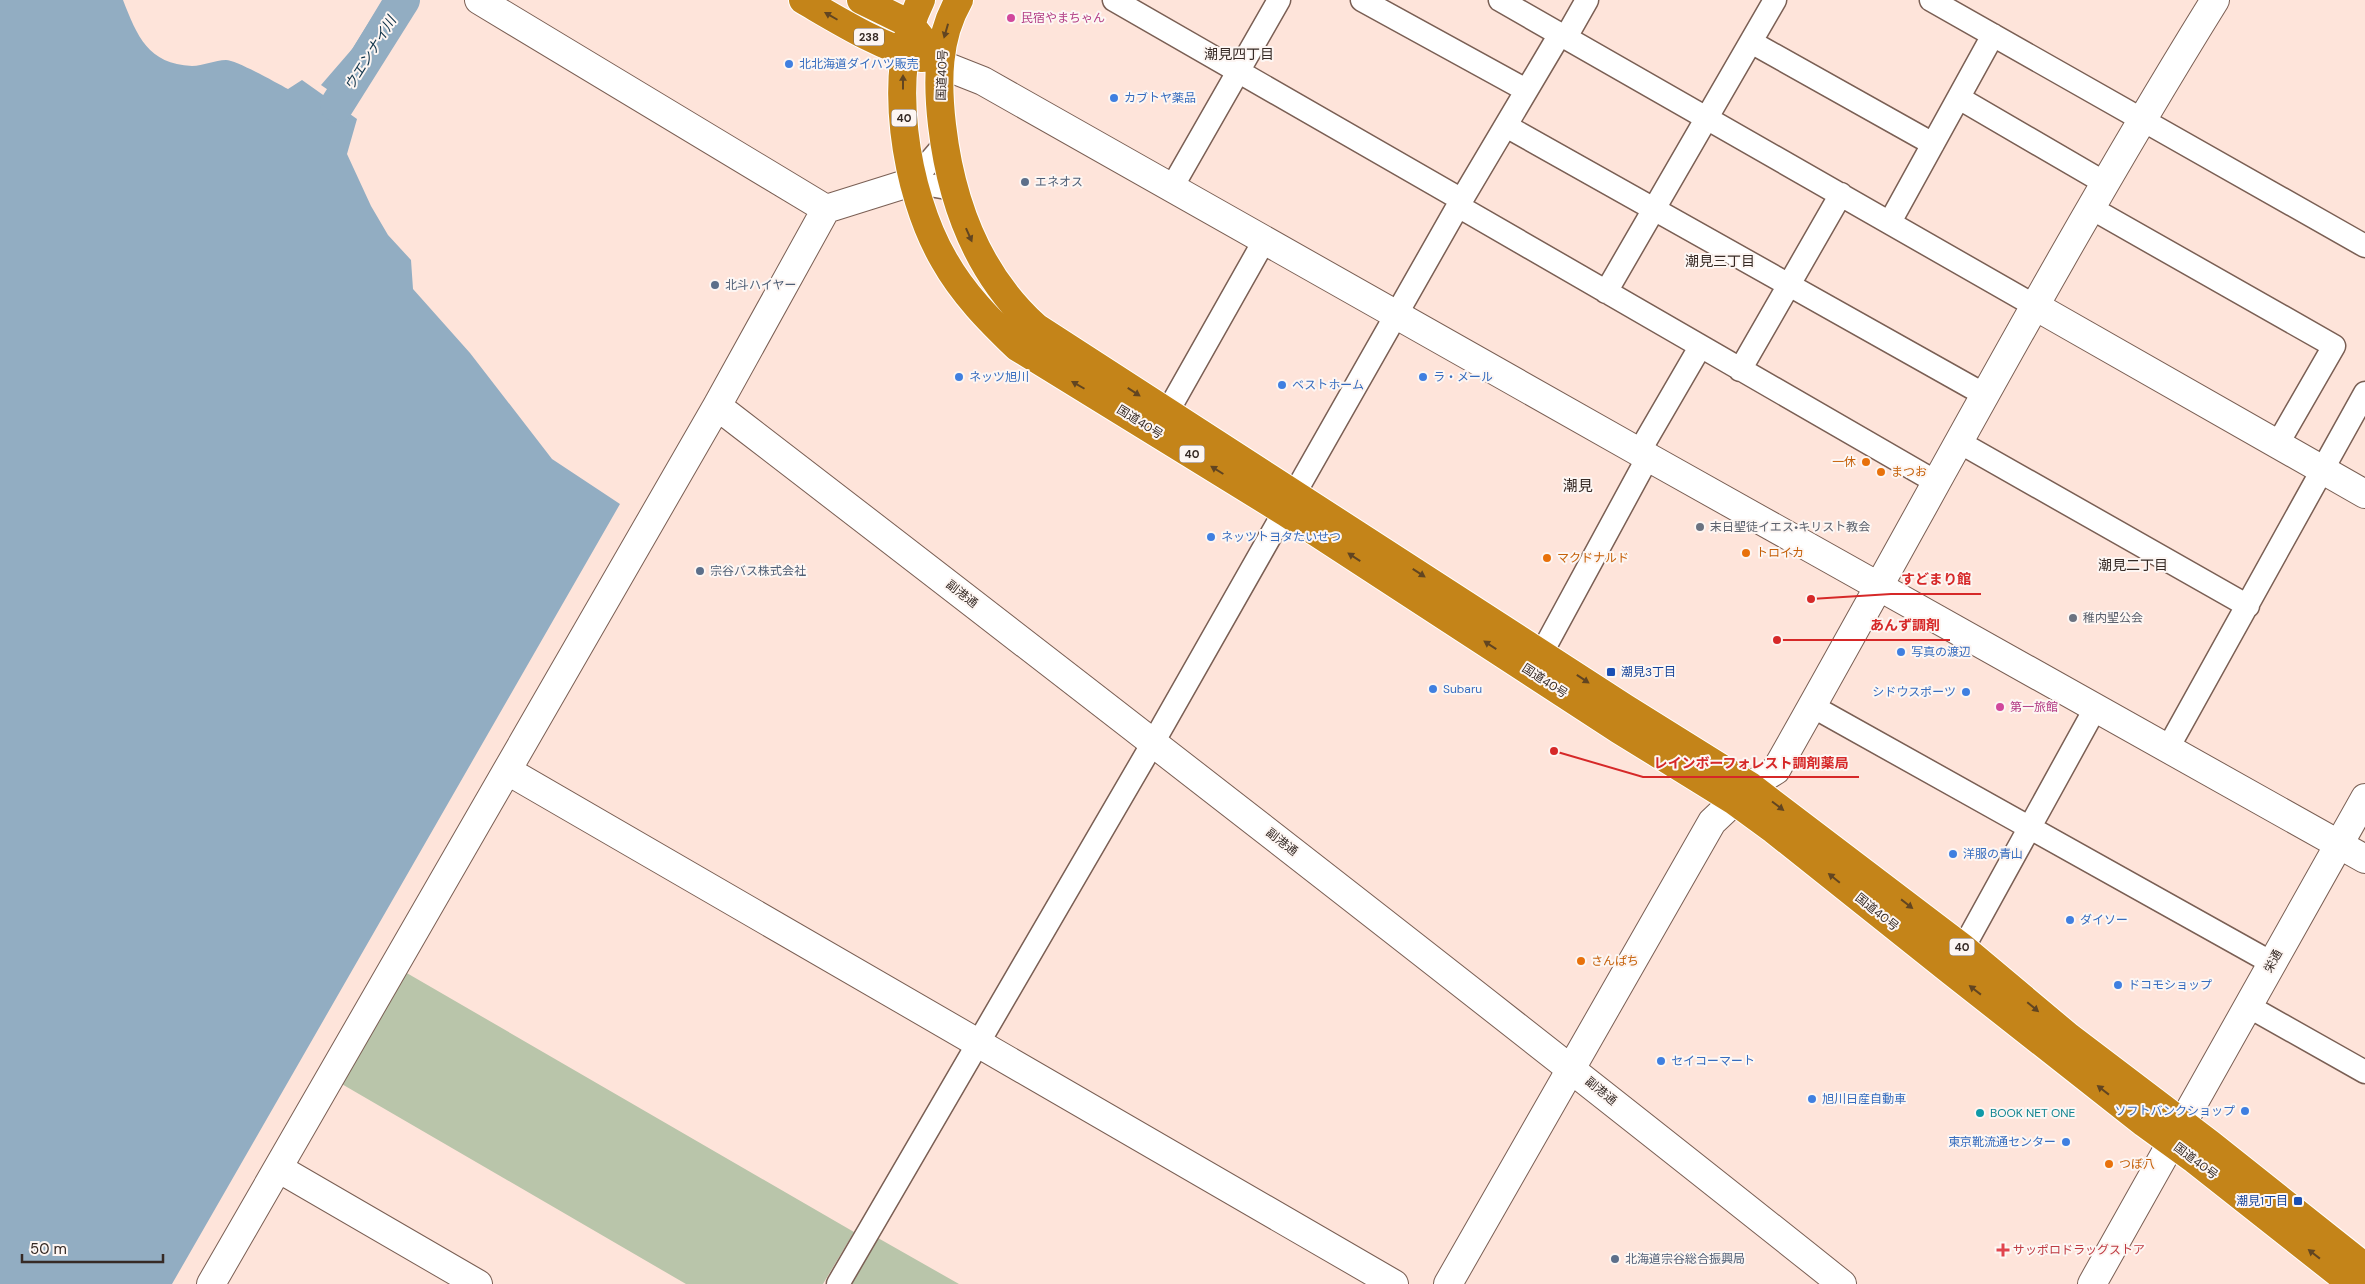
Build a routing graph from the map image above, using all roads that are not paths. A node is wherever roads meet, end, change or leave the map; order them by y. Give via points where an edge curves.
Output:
1 (479, 0) edge
2 (803, 0) edge
3 (862, 0) edge
4 (960, 0) edge
5 (1115, 0) edge
6 (1279, 0) edge
7 (1362, 0) edge
8 (1500, 0) edge
9 (1587, 0) edge
10 (1775, 0) edge
11 (1931, 0) edge
12 (2215, 0) edge
13 (915, 12) edge
14 (1563, 36) junction
15 (1993, 36) junction
16 (1751, 42) junction
17 (904, 53) junction
18 (940, 64) junction
19 (1238, 72) junction
20 (1526, 90) junction
21 (1959, 98) junction
22 (1707, 118) junction
23 (2141, 120) junction
24 (1506, 126) junction
25 (1933, 144) junction
26 (944, 145) junction
27 (912, 182) junction
28 (2105, 183) junction
29 (953, 189) junction
30 (1171, 189) junction
31 (1841, 194) junction
32 (1460, 203) junction
33 (1654, 208) junction
34 (2091, 208) junction
35 (826, 209) junction
36 (1890, 222) junction
37 (1264, 241) junction
38 (2365, 246) edge
39 (1789, 284) junction
40 (1606, 292) junction
41 (2035, 306) junction
42 (1396, 316) junction
43 (1700, 347) junction
44 (1740, 370) junction
45 (2365, 393) edge
46 (1985, 395) junction
47 (717, 406) junction
48 (1162, 422) junction
49 (1959, 442) junction
50 (2277, 445) junction
51 (1643, 455) junction
52 (2322, 471) junction
53 (1936, 482) junction
54 (2365, 494) edge
55 (1290, 503) junction
56 (1878, 584) junction
57 (2248, 606) junction
58 (1537, 662) junction
59 (1812, 706) junction
60 (2096, 707) junction
61 (1154, 742) junction
62 (2168, 748) junction
63 (508, 770) junction
64 (1742, 793) junction
65 (2365, 798) edge
66 (2030, 829) junction
67 (2339, 845) junction
68 (2365, 859) edge
69 (1957, 959) junction
70 (2272, 963) junction
71 (2248, 1006) junction
72 (979, 1044) junction
73 (1572, 1068) junction
74 (2365, 1072) edge
75 (2177, 1134) junction
76 (278, 1168) junction
77 (2365, 1267) edge
78 (211, 1284) edge
79 (478, 1284) edge
80 (838, 1284) edge
81 (1394, 1284) edge
82 (1448, 1284) edge
83 (1842, 1284) edge
84 (2092, 1284) edge
85 (2352, 1284) edge

1 - 35 street
17 -> 2 highway, 238
3 - 13 highway, 238
4 -> 18 highway, 国道40号 / 40 via 944,35
5 - 19 street
6 - 19 street
7 - 20 street
8 - 14 street
9 - 14 street
10 - 16 street
11 - 15 street
12 - 23 street
13 - 17 highway, 国道40号 / 40
13 - 18 highway, 238
14 - 20 street
14 - 22 street
15 - 21 street
15 - 23 street
16 - 22 street
16 - 25 street
17 - 18 highway, 238
27 -> 17 highway, 国道40号 / 40 via 904,115
18 - 26 highway, 国道40号 / 40
18 - 30 street via 983,81
19 - 30 street
19 - 32 street
20 - 24 street
21 - 25 street
21 - 28 street
22 - 31 street
22 - 33 street
23 - 28 street
23 - 38 street
24 - 32 street
24 - 33 street
25 - 36 street
26 - 27 street
26 - 29 highway, 国道40号 / 40
27 - 29 street
27 - 35 street
48 -> 27 highway, 国道40号 / 40 via 1017,347 989,320 943,260
28 - 34 street
29 -> 48 highway, 国道40号 / 40 via 970,238 1016,309
30 - 37 street
31 - 36 street
31 - 39 street
32 - 40 street
32 - 42 street
33 - 39 street
33 - 40 street
34 - 41 street
34 - 50 street via 2334,346
35 - 47 street
36 - 41 street
37 - 42 street
37 - 48 street
39 - 44 street
39 - 46 street
40 - 43 street
41 - 46 street
41 - 50 street
42 - 51 street
42 - 55 street
43 - 44 street
43 - 51 street
44 - 53 street
45 - 52 street
46 - 49 street
47 - 61 street, 副港通
47 - 63 street
48 - 55 highway, 国道40号 / 40
49 - 53 street
49 - 57 street
50 - 52 street
51 - 56 street
51 - 58 street
52 - 54 street
52 - 57 street
53 - 56 street
55 - 58 highway, 国道40号 / 40
55 - 61 street
56 - 59 street
56 - 60 street
57 - 62 street
58 - 64 highway, 国道40号 / 40
59 - 64 street via 1776,770
59 - 66 street
60 - 62 street
60 - 66 street
61 - 72 street
61 - 73 street, 副港通
62 - 67 street
63 - 72 street
63 - 76 street
64 - 69 highway, 国道40号 / 40 via 1774,830
64 - 73 street via 1712,822
65 - 67 street, 栄通
66 - 69 street
66 - 70 street
67 - 68 street
67 - 70 street, 栄通
69 - 75 highway, 国道40号 / 40
70 - 71 street, 栄通
71 - 74 street
71 - 75 street, 栄通
72 - 80 street
72 - 81 street
73 - 82 street
73 - 83 street, 副港通
75 - 77 highway, 国道40号 / 40
75 - 84 street, 栄通
85 -> 75 highway, 国道40号 / 40
76 - 78 street
76 - 79 street

